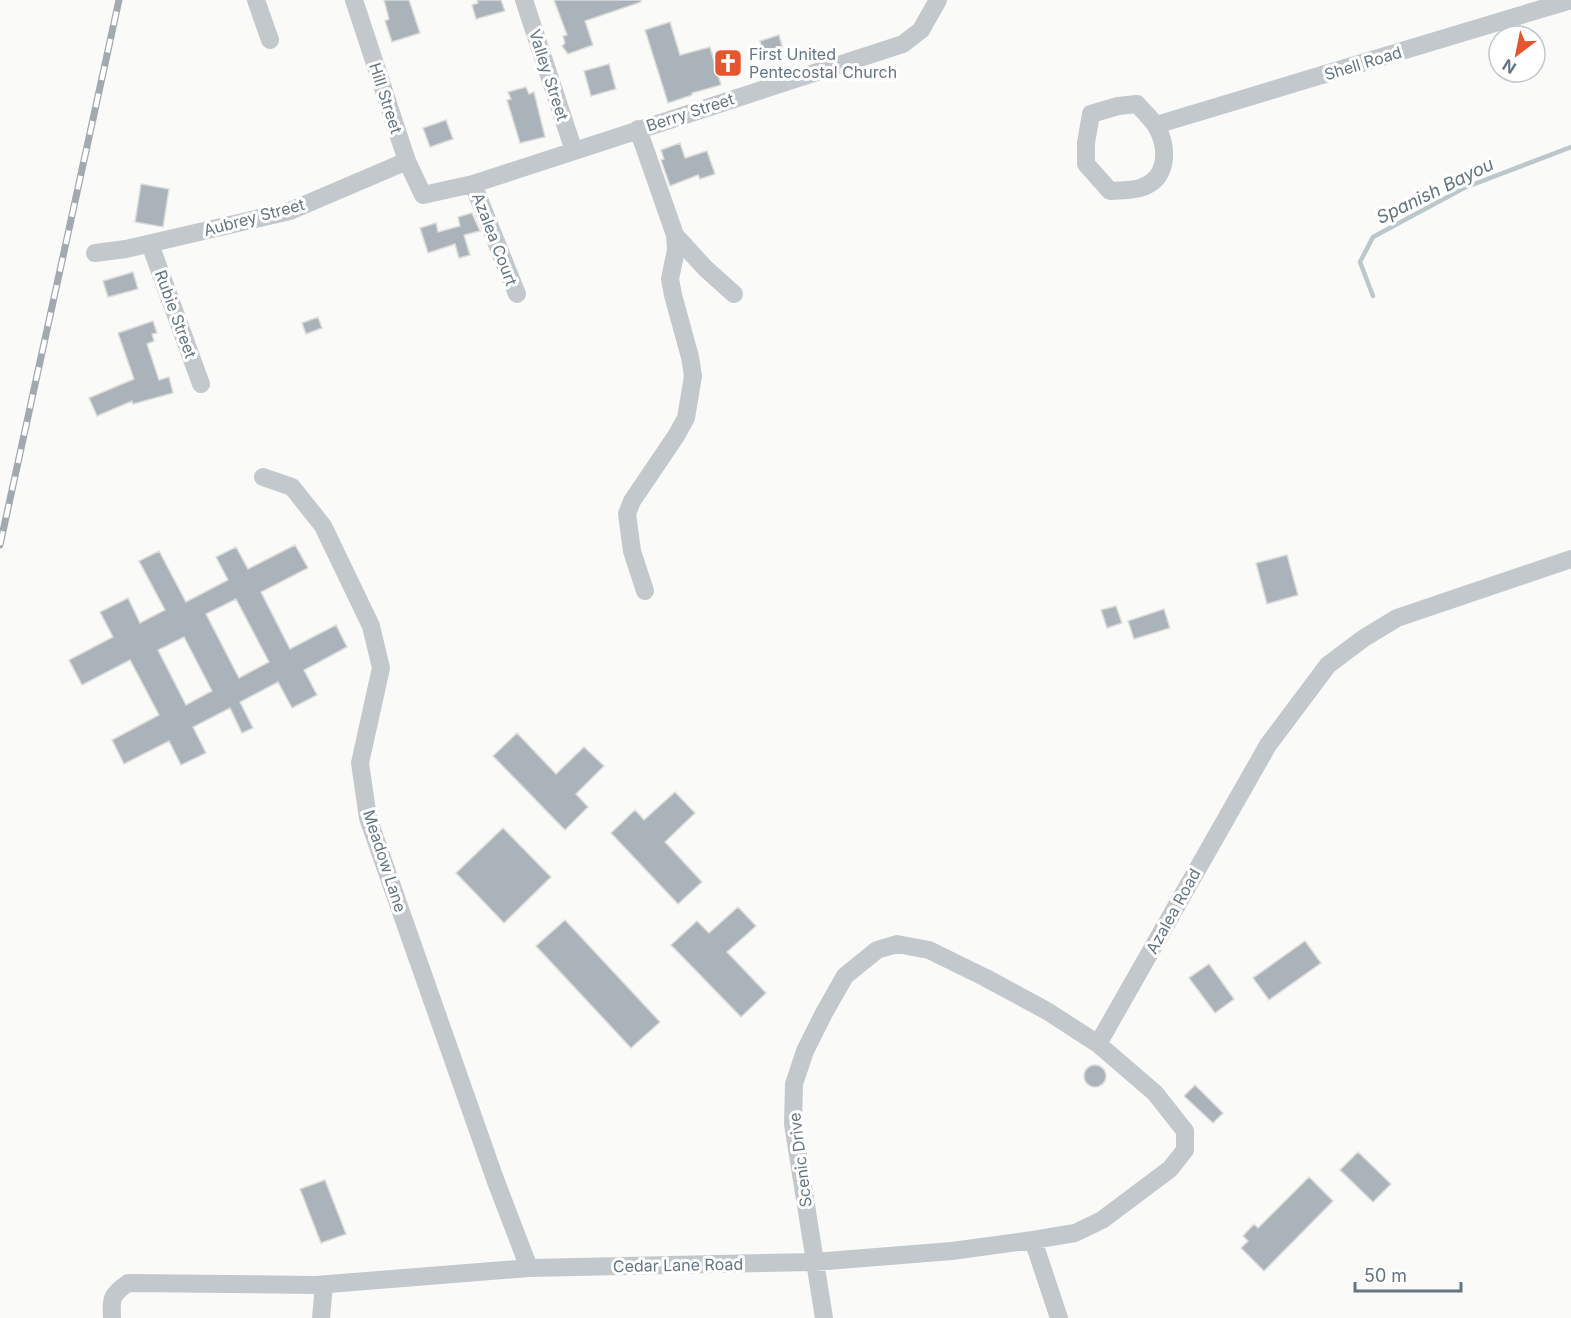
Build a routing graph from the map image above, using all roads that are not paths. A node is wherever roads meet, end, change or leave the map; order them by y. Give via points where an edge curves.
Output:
1 (256, 0) edge
2 (354, 0) edge
3 (524, 0) edge
4 (938, 0) edge
5 (1571, 0) edge
6 (270, 40) dead end
7 (1155, 125) junction
8 (638, 129) junction
9 (574, 151) junction
10 (407, 161) junction
11 (473, 184) junction
12 (423, 195) joint
13 (675, 235) junction
14 (150, 244) junction
15 (95, 253) dead end
16 (517, 294) dead end
17 (734, 294) dead end
18 (201, 384) dead end
19 (263, 477) dead end
20 (1571, 559) edge
21 (645, 591) dead end
22 (1098, 1044) junction
23 (1033, 1240) junction
24 (814, 1262) junction
25 (529, 1268) junction
26 (324, 1285) junction
27 (112, 1318) edge
28 (321, 1318) edge
29 (824, 1318) edge
30 (1059, 1318) edge

1 - 6 street
2 - 10 street, Hill Street
3 - 9 street, Valley Street
4 - 8 street, Berry Street via 921,30 903,44
5 - 7 street, Shell Road
7 - 7 street via 1137,104 1091,114 1086,164 1110,191 1143,187 1160,173 1165,160
8 - 9 street, Berry Street
8 - 13 street
9 - 11 street, Berry Street
10 - 12 street, Hill Street
10 - 14 street, Aubrey Street via 290,211
11 - 12 street, Berry Street
11 - 16 street, Azalea Court
13 - 17 street
13 - 21 street via 670,279 693,376 686,418 627,514 632,551
14 - 15 street, Aubrey Street
14 - 18 street, Rubie Street
19 - 25 street, Meadow Lane via 292,488 323,526 371,626 381,668 360,763 368,818
20 - 22 street, Azalea Road via 1397,618 1328,665 1268,745
22 - 23 street via 1155,1093 1185,1131 1185,1150 1170,1169 1102,1220 1075,1233
22 - 24 street, Scenic Drive via 1047,1011 929,950 897,944 877,950 845,976 810,1041 794,1084 793,1124
23 - 24 street, Cedar Lane Road
23 - 30 street
24 - 25 street, Cedar Lane Road
24 - 29 street, Scenic Drive
25 - 26 street, Cedar Lane Road
26 - 27 street, Cedar Lane Road via 128,1283 115,1292
26 - 28 street

